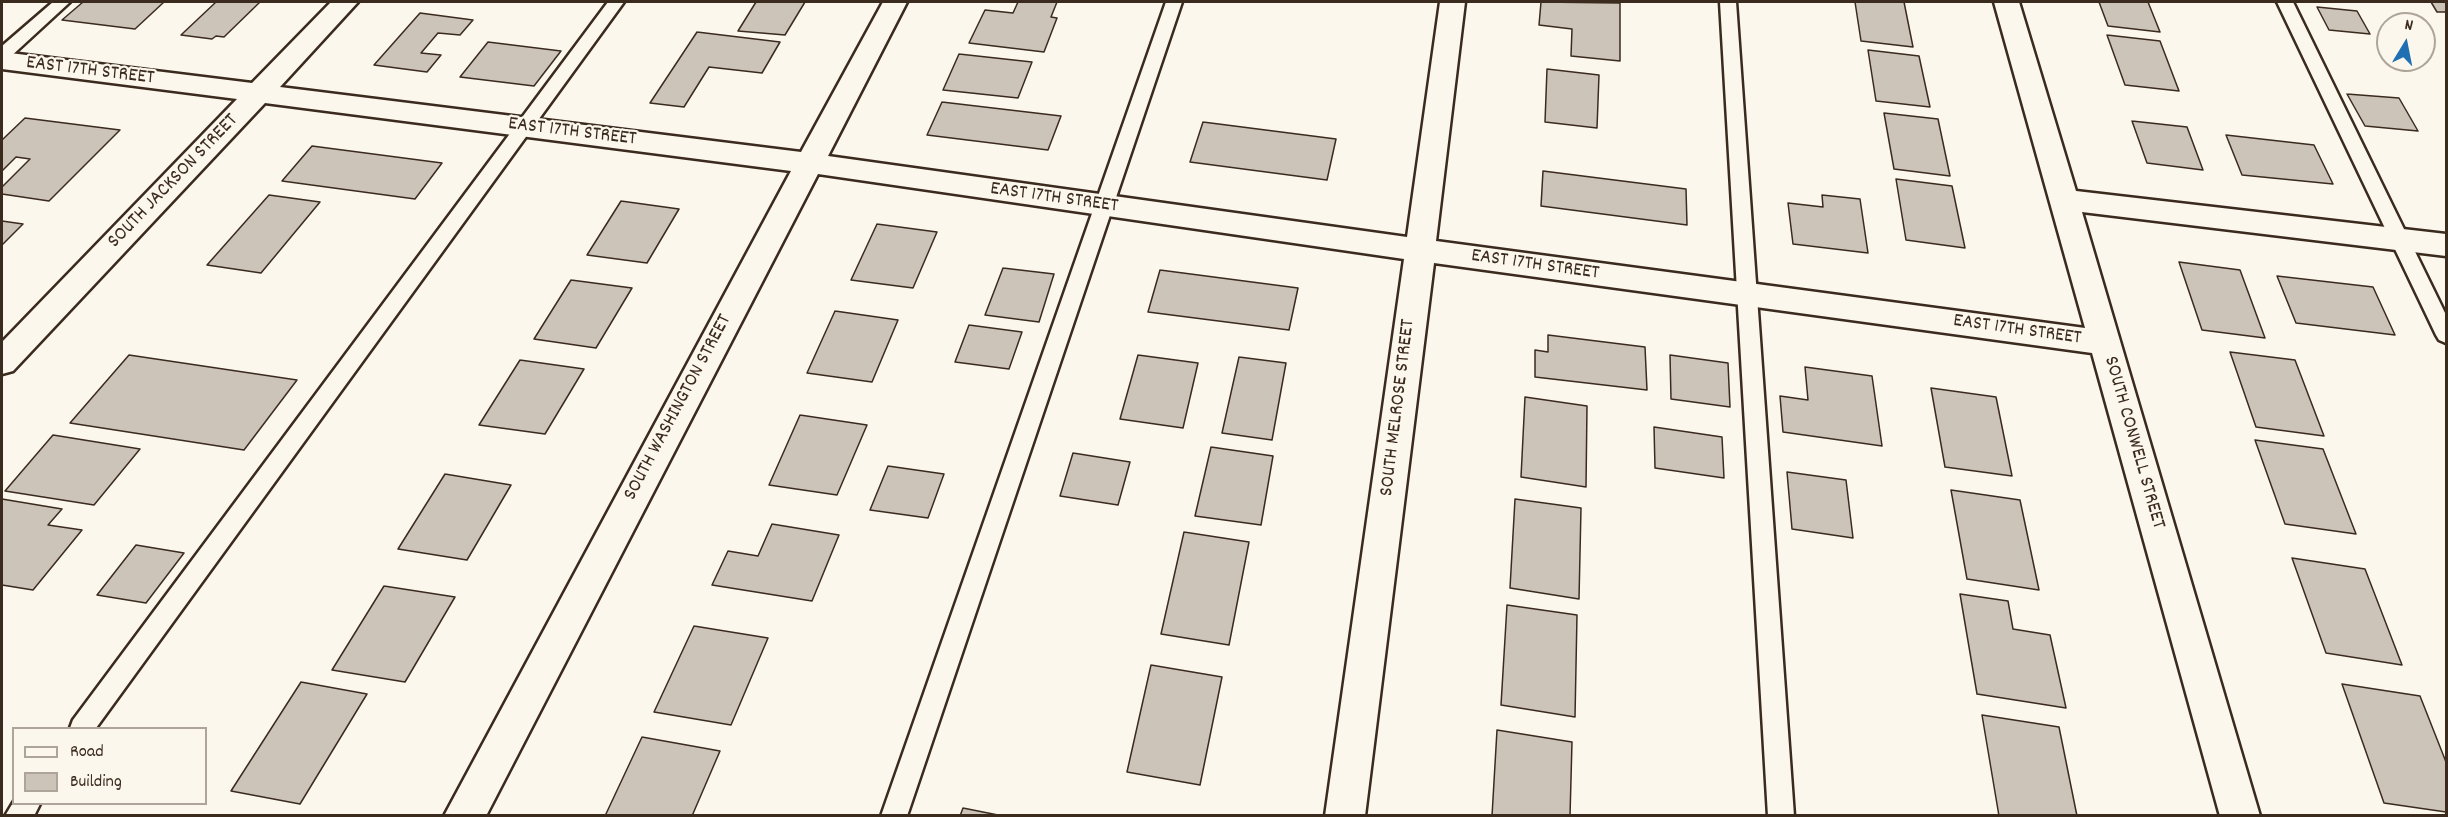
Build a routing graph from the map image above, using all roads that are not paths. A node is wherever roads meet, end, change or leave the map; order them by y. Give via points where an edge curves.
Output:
1 (62, 2) edge
2 (345, 2) edge
3 (616, 2) edge
4 (895, 2) edge
5 (1174, 2) edge
6 (1453, 2) edge
7 (1728, 2) edge
8 (2007, 2) edge
9 (2285, 2) edge
10 (2, 55) edge
11 (2, 60) edge
12 (259, 93) junction
13 (522, 127) junction
14 (808, 164) junction
15 (2064, 200) junction
16 (1104, 206) junction
17 (2400, 240) junction
18 (2446, 245) edge
19 (1420, 250) junction
20 (1748, 295) junction
21 (2446, 335) edge
22 (2105, 343) junction
23 (2, 362) edge
24 (82, 727) edge
25 (464, 816) edge
26 (894, 816) edge
27 (1346, 816) edge
28 (1781, 816) edge
29 (2240, 816) edge

1 - 10 lane
2 - 12 street, SOUTH JACKSON STREET
3 - 13 lane
4 - 14 street, SOUTH WASHINGTON STREET
5 - 16 lane
6 - 19 street, SOUTH MELROSE STREET
7 - 20 lane
8 - 15 street, SOUTH CONWELL STREET
9 - 17 lane
11 - 12 street, EAST 17TH STREET
12 - 13 street, EAST 17TH STREET
12 - 23 street, SOUTH JACKSON STREET
13 - 14 street, EAST 17TH STREET
13 - 24 lane
14 - 16 street, EAST 17TH STREET
14 - 25 street, SOUTH WASHINGTON STREET
15 - 17 street
15 - 22 street, SOUTH CONWELL STREET
16 - 19 street, EAST 17TH STREET
16 - 26 lane
17 - 18 street
17 - 21 lane
19 - 20 street, EAST 17TH STREET
19 - 27 street, SOUTH MELROSE STREET
20 - 22 street, EAST 17TH STREET
20 - 28 lane
22 - 29 street, SOUTH CONWELL STREET

